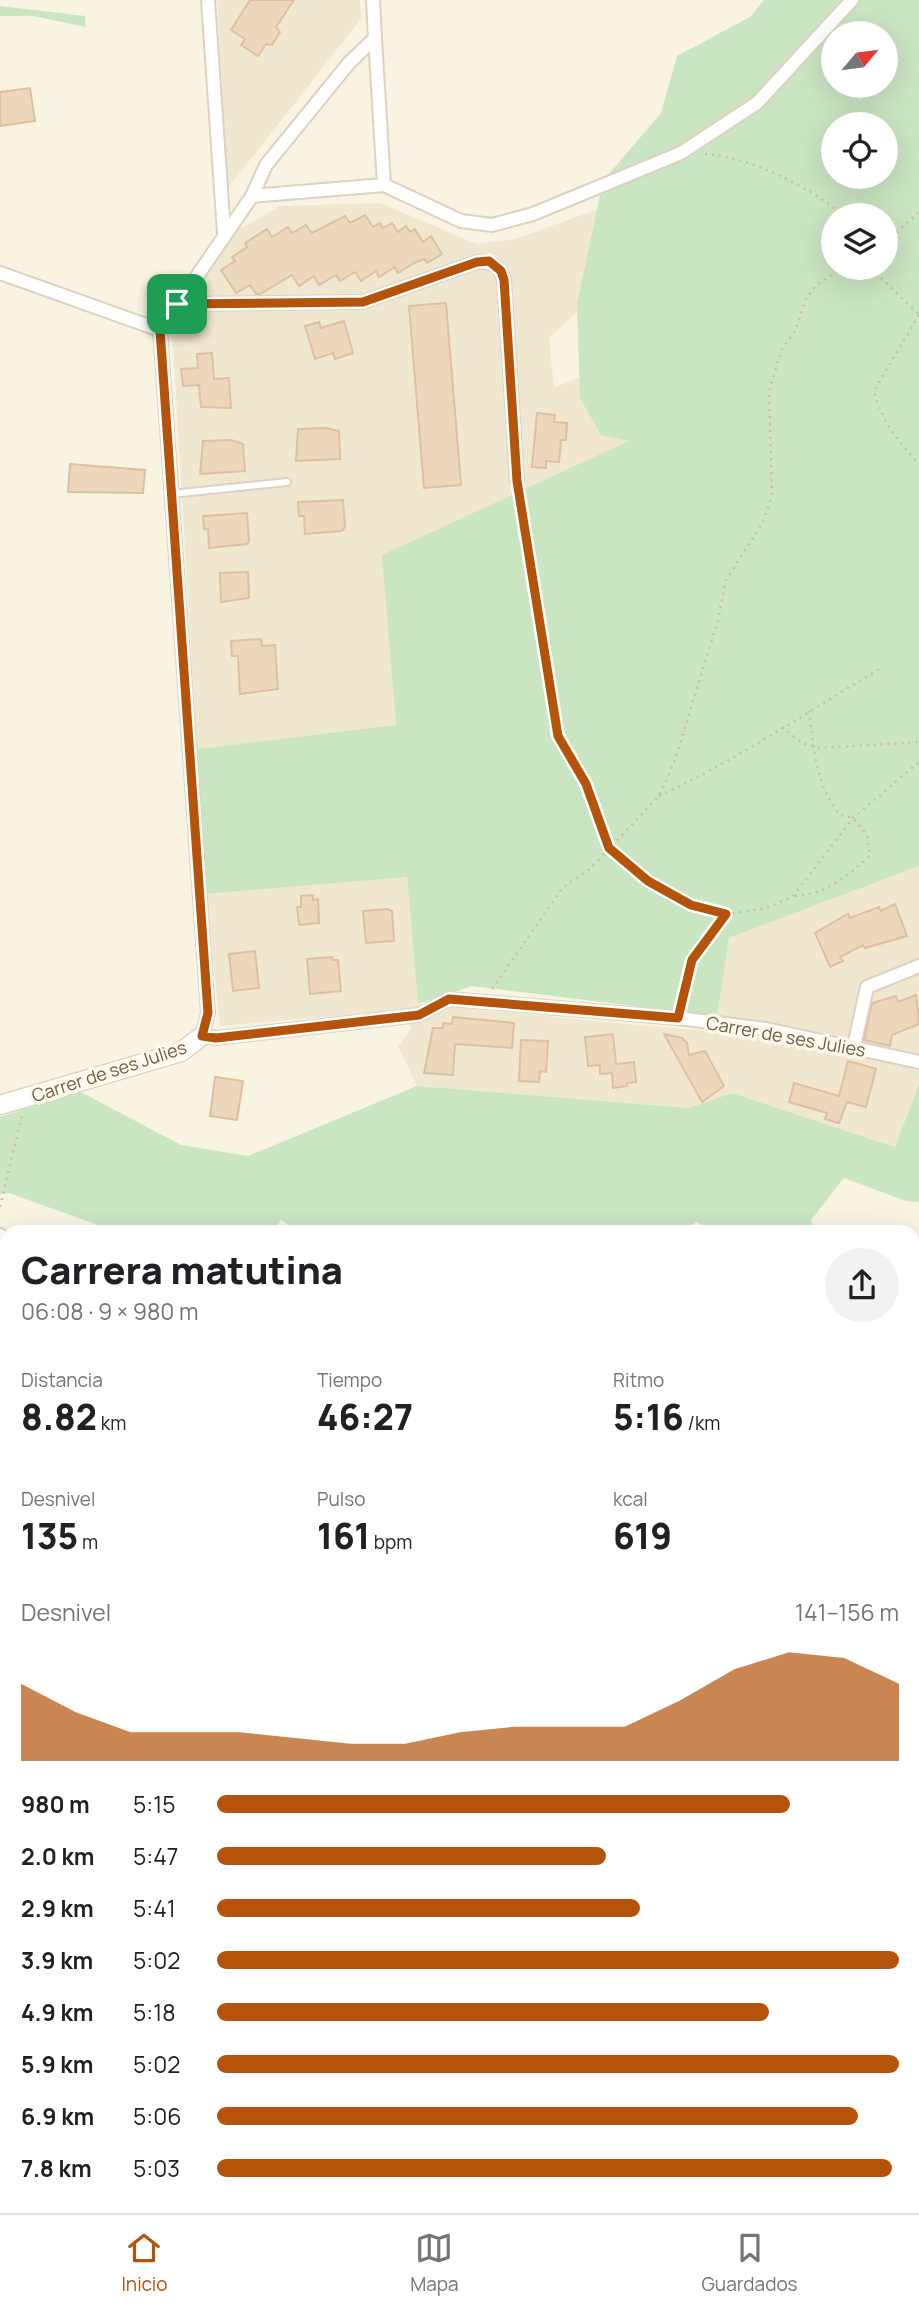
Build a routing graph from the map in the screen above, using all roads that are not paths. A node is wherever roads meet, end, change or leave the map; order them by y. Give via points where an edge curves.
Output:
1 (208, 0) edge
2 (373, 0) edge
3 (852, 0) edge
4 (375, 38) junction
5 (384, 185) junction
6 (252, 196) junction
7 (224, 233) junction
8 (0, 273) edge
9 (177, 304) junction
10 (160, 330) junction
11 (517, 481) road end
12 (287, 482) dead end
13 (171, 494) junction
14 (919, 966) edge
15 (202, 1036) junction
16 (854, 1046) junction
17 (919, 1062) edge
18 (0, 1105) edge

1 - 7 street
2 - 4 street
3 - 5 street via 757,103 681,153 533,214 492,225 461,220
4 - 5 street
4 - 6 street via 348,63 266,165
5 - 6 street
6 - 7 street
7 - 9 street
8 - 10 street
9 - 10 street
9 - 11 street via 363,302 489,261 504,280
10 - 13 street
12 - 13 lane
13 - 15 street via 208,1013
14 - 16 street via 867,987
15 - 16 street, Carrer de ses Julies via 419,1015 449,999 678,1018
15 - 18 street, Carrer de ses Julies via 181,1052
16 - 17 street, Carrer de ses Julies

